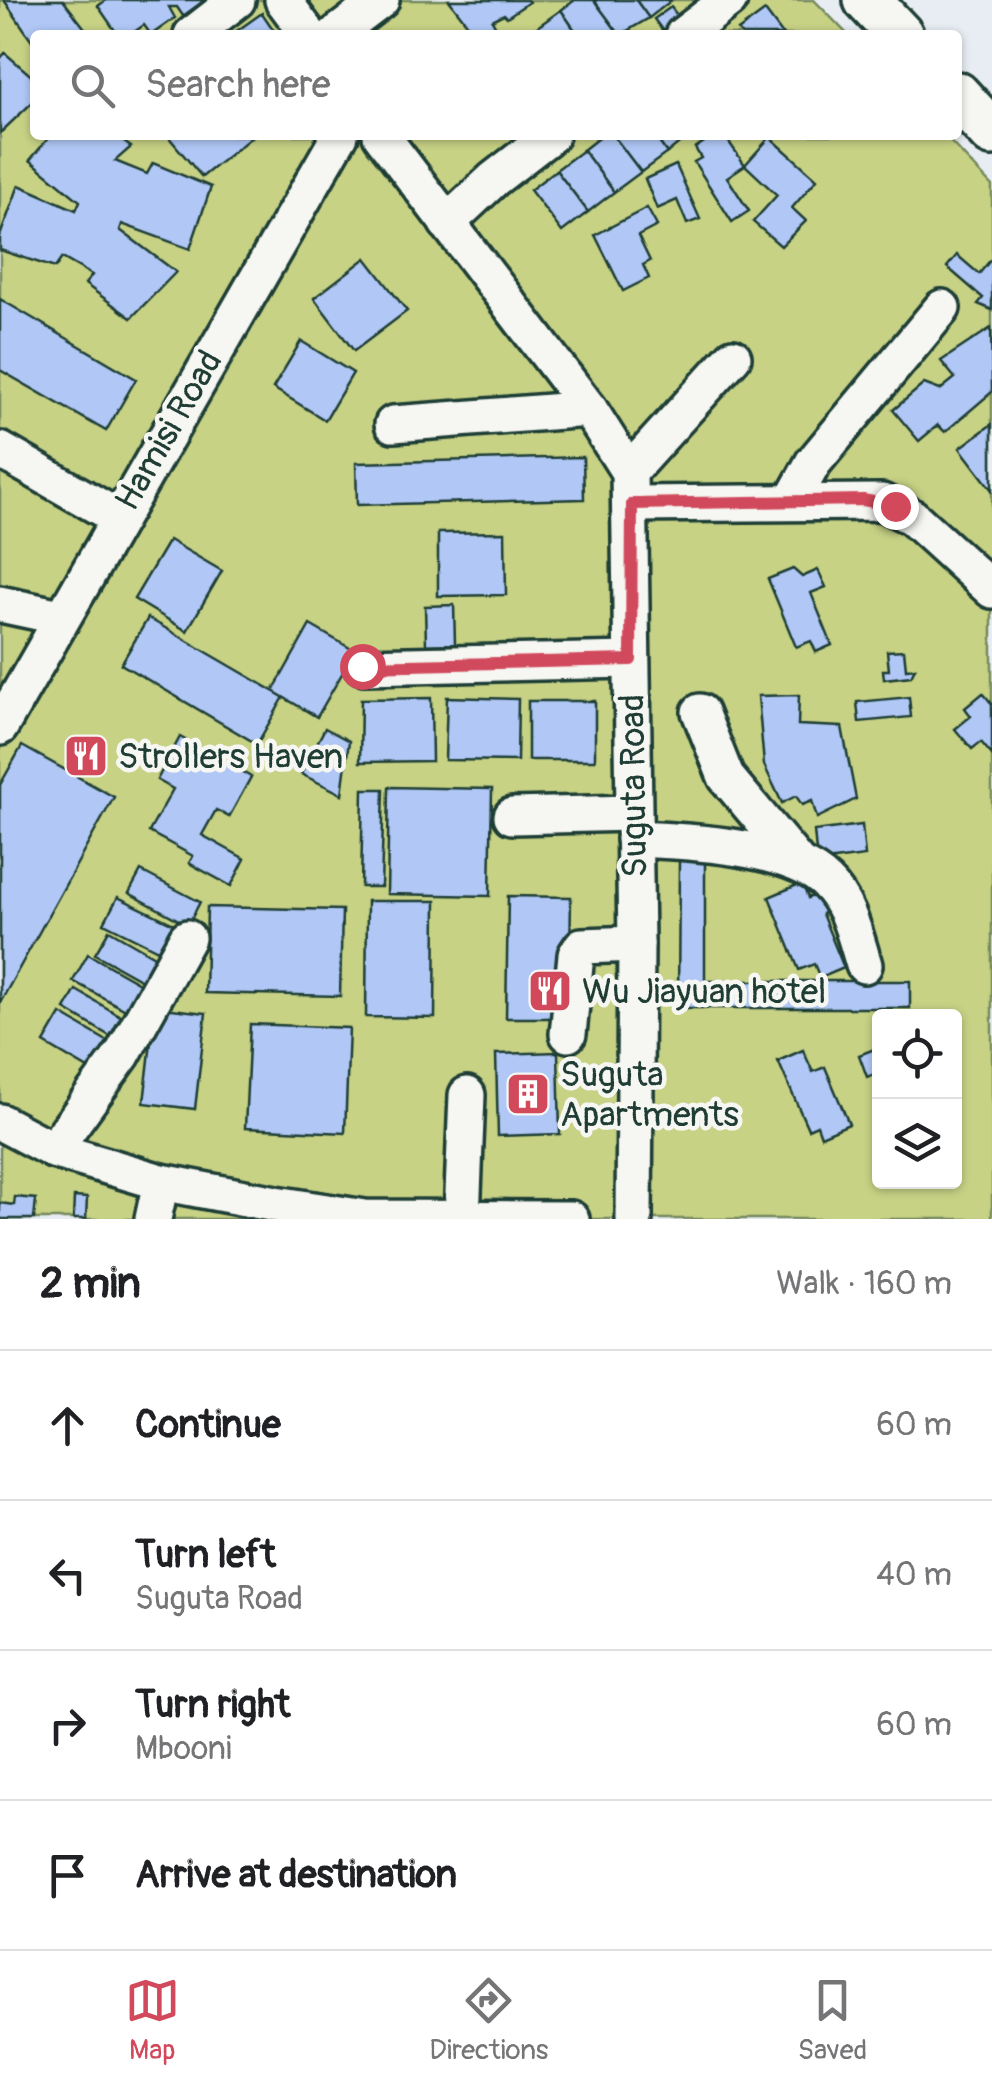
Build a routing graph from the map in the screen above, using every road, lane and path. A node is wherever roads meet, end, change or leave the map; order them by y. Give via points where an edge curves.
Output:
1 (237, 0) edge
2 (283, 0) edge
3 (381, 0) edge
4 (729, 0) edge
5 (867, 0) edge
6 (198, 30) edge
7 (304, 30) edge
8 (342, 30) edge
9 (690, 30) edge
10 (895, 30) edge
11 (962, 101) edge
12 (992, 133) edge
13 (337, 140) edge
14 (385, 140) edge
15 (545, 140) edge
16 (447, 223) junction
17 (942, 308) dead end
18 (732, 357) dead end
19 (589, 409) junction
20 (393, 424) dead end
21 (0, 450) edge
22 (630, 488) junction
23 (792, 501) junction
24 (118, 517) junction
25 (992, 590) edge
26 (0, 604) edge
27 (62, 617) junction
28 (631, 660) junction
29 (362, 666) dead end
30 (700, 712) dead end
31 (0, 727) edge
32 (512, 816) dead end
33 (633, 826) junction
34 (802, 868) junction
35 (187, 938) dead end
36 (636, 944) junction
37 (864, 965) dead end
38 (568, 1034) dead end
39 (467, 1094) dead end
40 (0, 1122) edge
41 (53, 1150) junction
42 (161, 1182) junction
43 (292, 1213) edge
44 (462, 1218) edge
45 (153, 1219) edge
46 (571, 1219) edge
47 (634, 1219) edge

1 - 6 street
2 - 7 street
3 - 8 street
4 - 9 street
5 - 10 main road
11 - 12 main road
13 - 24 street, Hamisi Road
14 - 16 street
15 - 16 street
16 - 19 street
17 - 23 street via 813,463
18 - 22 street
19 - 20 street
19 - 22 street
21 - 24 street
22 - 23 street
22 - 28 street, Suguta Road
23 - 25 street via 895,506
24 - 27 street, Hamisi Road
26 - 27 street
27 - 31 street, Hamisi Road
28 - 29 street
28 - 33 street, Suguta Road
30 - 34 street via 726,777
32 - 33 street
33 - 34 street
33 - 36 street, Suguta Road
34 - 37 street via 826,880 849,914
35 - 41 street via 122,1055
36 - 38 street via 582,946
36 - 47 street, Suguta Road
39 - 44 street
40 - 41 street
41 - 42 street
42 - 43 street
42 - 45 street
43 - 44 street
44 - 46 street

